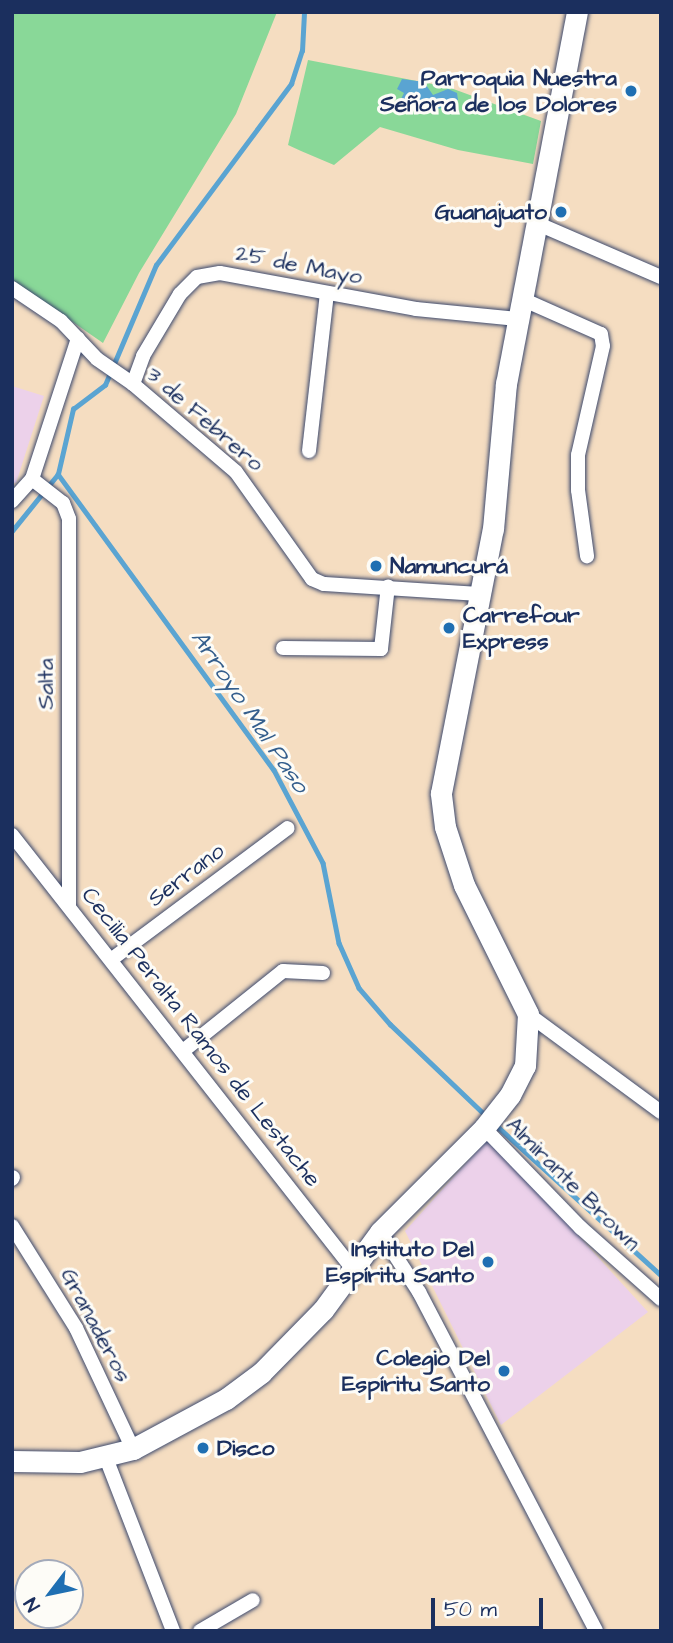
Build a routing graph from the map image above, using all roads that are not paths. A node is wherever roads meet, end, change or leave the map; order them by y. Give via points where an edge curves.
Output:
1 (577, 12) edge
2 (536, 223) junction
3 (661, 277) edge
4 (12, 288) edge
5 (327, 294) junction
6 (520, 309) junction
7 (78, 338) junction
8 (129, 381) junction
9 (309, 451) dead end
10 (37, 483) junction
11 (12, 501) edge
12 (587, 556) dead end
13 (388, 586) junction
14 (480, 594) junction
15 (283, 648) dead end
16 (288, 828) dead end
17 (12, 835) edge
18 (69, 905) junction
19 (112, 959) junction
20 (323, 973) dead end
21 (528, 1014) junction
22 (183, 1051) junction
23 (661, 1112) edge
24 (484, 1128) junction
25 (12, 1226) edge
26 (380, 1232) junction
27 (352, 1268) junction
28 (661, 1299) edge
29 (133, 1449) junction
30 (106, 1458) junction
31 (12, 1461) edge
32 (253, 1600) dead end
33 (173, 1631) edge
34 (200, 1631) edge
35 (596, 1631) edge

1 - 2 main road
2 - 3 street
2 - 6 main road
4 - 7 street, 3 de Febrero
5 - 6 street, 25 de Mayo
5 - 8 street, 25 de Mayo via 220,273 197,277 180,294
5 - 9 street
6 - 12 street, 25 de Mayo via 601,334 600,359 578,455
6 - 14 main road via 506,384 493,529
7 - 8 street, 3 de Febrero via 97,359
7 - 10 street
8 - 13 street, 3 de Febrero via 251,489 312,579 324,584
10 - 11 street
10 - 18 street, Salta via 62,503 69,519
13 - 14 street, 3 de Febrero
13 - 15 street via 381,649
14 - 21 main road via 440,793 445,827 464,885
16 - 19 street, Serrano
17 - 18 street, Cecilia Peralta Ramos de Lestache
18 - 19 street, Cecilia Peralta Ramos de Lestache
19 - 22 street, Cecilia Peralta Ramos de Lestache
20 - 22 street via 284,971
21 - 23 street
21 - 24 main road via 525,1066
22 - 27 street, Cecilia Peralta Ramos de Lestache
24 - 26 main road
24 - 28 street, Almirante Brown via 581,1227
25 - 29 street, Granaderos via 76,1328
26 - 27 main road
26 - 35 street via 419,1292
27 - 29 main road via 293,1345 261,1373 226,1399
29 - 30 main road
30 - 31 main road
30 - 33 street
32 - 34 street

